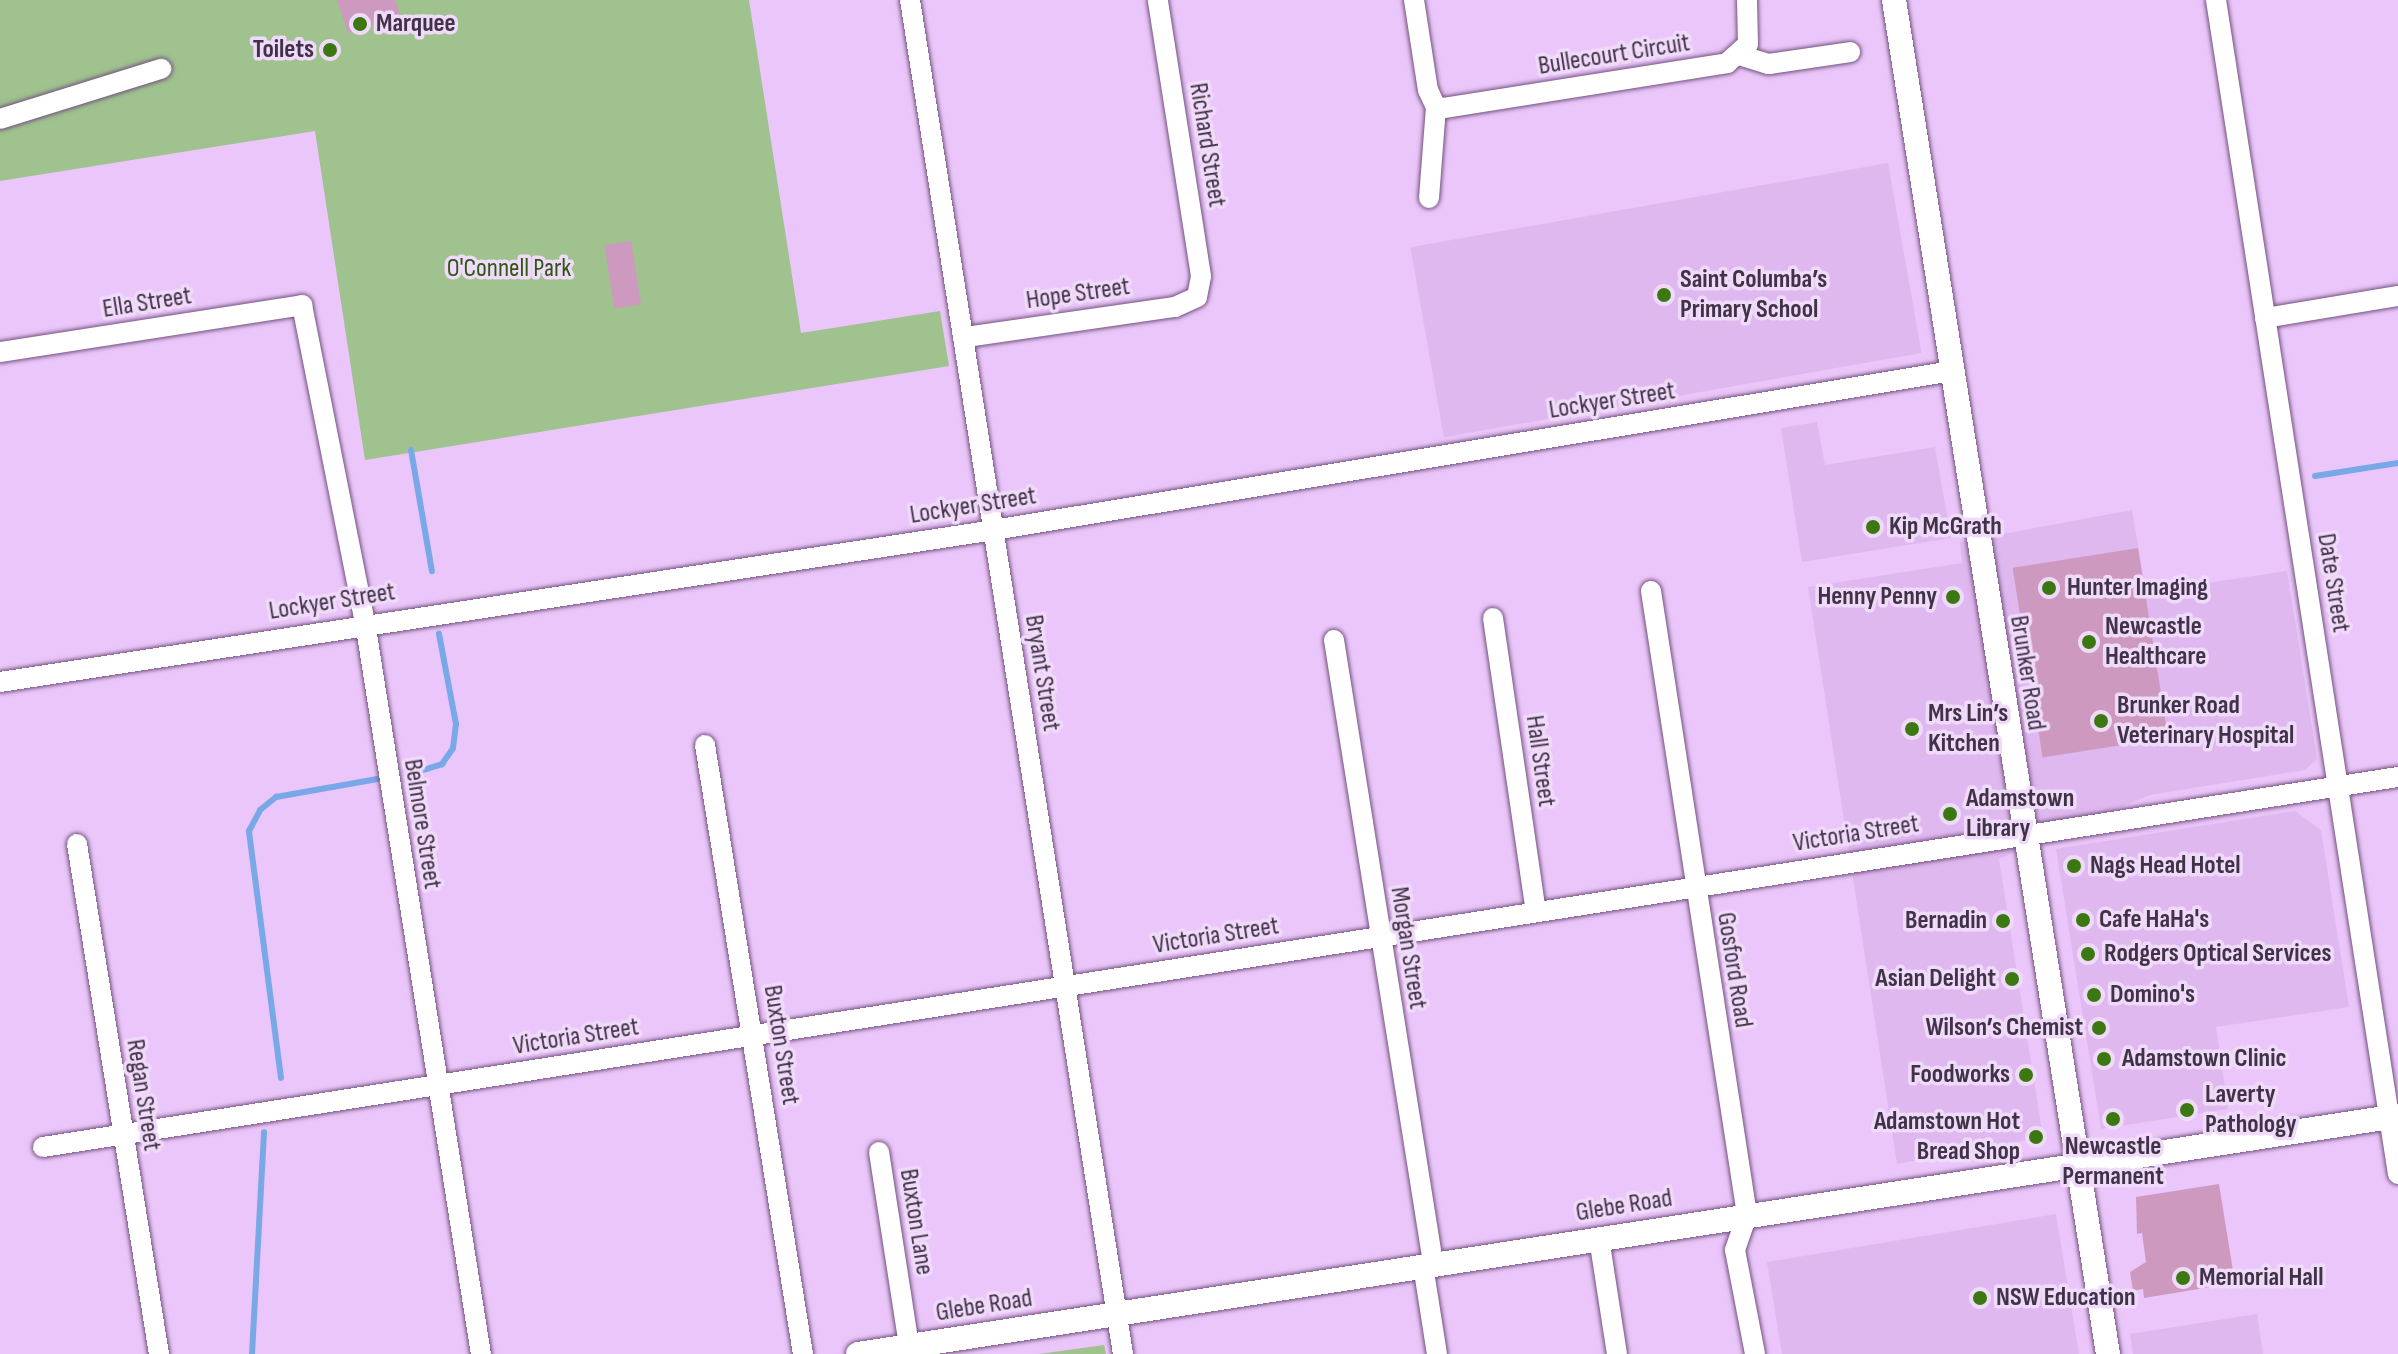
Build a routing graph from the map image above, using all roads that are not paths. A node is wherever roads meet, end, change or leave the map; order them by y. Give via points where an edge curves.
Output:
1 (910, 0) edge
2 (1158, 0) edge
3 (1414, 0) edge
4 (1747, 0) edge
5 (1894, 0) edge
6 (2216, 0) edge
7 (1850, 52) dead end
8 (1739, 55) junction
9 (161, 69) dead end
10 (1436, 107) junction
11 (0, 119) edge
12 (1429, 198) dead end
13 (2398, 296) edge
14 (1197, 297) joint
15 (302, 305) joint
16 (2265, 318) junction
17 (966, 337) junction
18 (0, 352) edge
19 (1952, 371) junction
20 (994, 530) junction
21 (1651, 591) dead end
22 (1493, 618) dead end
23 (365, 622) junction
24 (1334, 640) dead end
25 (0, 682) edge
26 (705, 745) dead end
27 (2398, 777) edge
28 (2339, 786) junction
29 (2024, 833) junction
30 (77, 844) dead end
31 (1694, 888) junction
32 (1536, 911) junction
33 (1380, 937) junction
34 (1065, 986) junction
35 (753, 1036) junction
36 (437, 1085) junction
37 (2394, 1116) edge
38 (123, 1133) junction
39 (43, 1147) dead end
40 (879, 1152) dead end
41 (2079, 1164) junction
42 (2398, 1174) edge
43 (1747, 1215) junction
44 (1599, 1238) junction
45 (1428, 1264) junction
46 (1117, 1314) junction
47 (909, 1346) junction
48 (159, 1354) edge
49 (481, 1354) edge
50 (803, 1354) edge
51 (858, 1354) edge
52 (1123, 1354) edge
53 (1437, 1354) edge
54 (1617, 1354) edge
55 (1755, 1354) edge
56 (2108, 1354) edge

1 - 17 street, Bryant Street
2 - 14 street, Richard Street via 1201,276
3 - 10 street via 1428,90
4 - 8 street via 1751,24 1748,44
5 - 19 main road, Brunker Road
6 - 16 street, Date Street
7 - 8 street via 1769,64
8 - 10 street, Bullecourt Circuit via 1711,67
9 - 11 street
10 - 12 street
13 - 16 street
14 - 17 street, Hope Street via 1175,307
15 - 18 street, Ella Street
15 - 23 street, Belmore Street
16 - 28 street, Date Street
17 - 20 street, Bryant Street
19 - 20 street, Lockyer Street
19 - 29 main road, Brunker Road
20 - 23 street, Lockyer Street
20 - 34 street, Bryant Street
21 - 31 street, Gosford Road
22 - 32 street, Hall Street
23 - 25 street, Lockyer Street
23 - 36 street, Belmore Street
24 - 33 street, Morgan Street
26 - 35 street, Buxton Street
27 - 28 street, Victoria Street
28 - 29 street, Victoria Street
28 - 37 street, Date Street
29 - 31 street, Victoria Street
29 - 41 main road, Brunker Road
30 - 38 street, Regan Street
31 - 32 street, Victoria Street
31 - 43 street, Gosford Road
32 - 33 street, Victoria Street
33 - 34 street, Victoria Street
33 - 45 street, Morgan Street
34 - 35 street, Victoria Street
34 - 46 street, Bryant Street
35 - 36 street, Victoria Street
35 - 50 street, Buxton Street
36 - 38 street, Victoria Street
36 - 49 street, Belmore Street
37 - 41 main road, Glebe Road
37 - 42 street, Date Street
38 - 39 street, Victoria Street
38 - 48 street, Regan Street
40 - 47 street, Buxton Lane
41 - 43 main road, Glebe Road
41 - 56 main road, Brunker Road
43 - 44 main road, Glebe Road
43 - 55 street, Gosford Road via 1735,1250
44 - 45 main road, Glebe Road
44 - 54 street
45 - 46 main road, Glebe Road
45 - 53 street, Morgan Street
46 - 47 main road, Glebe Road
46 - 52 street, Bryant Street
47 - 51 main road, Glebe Road

